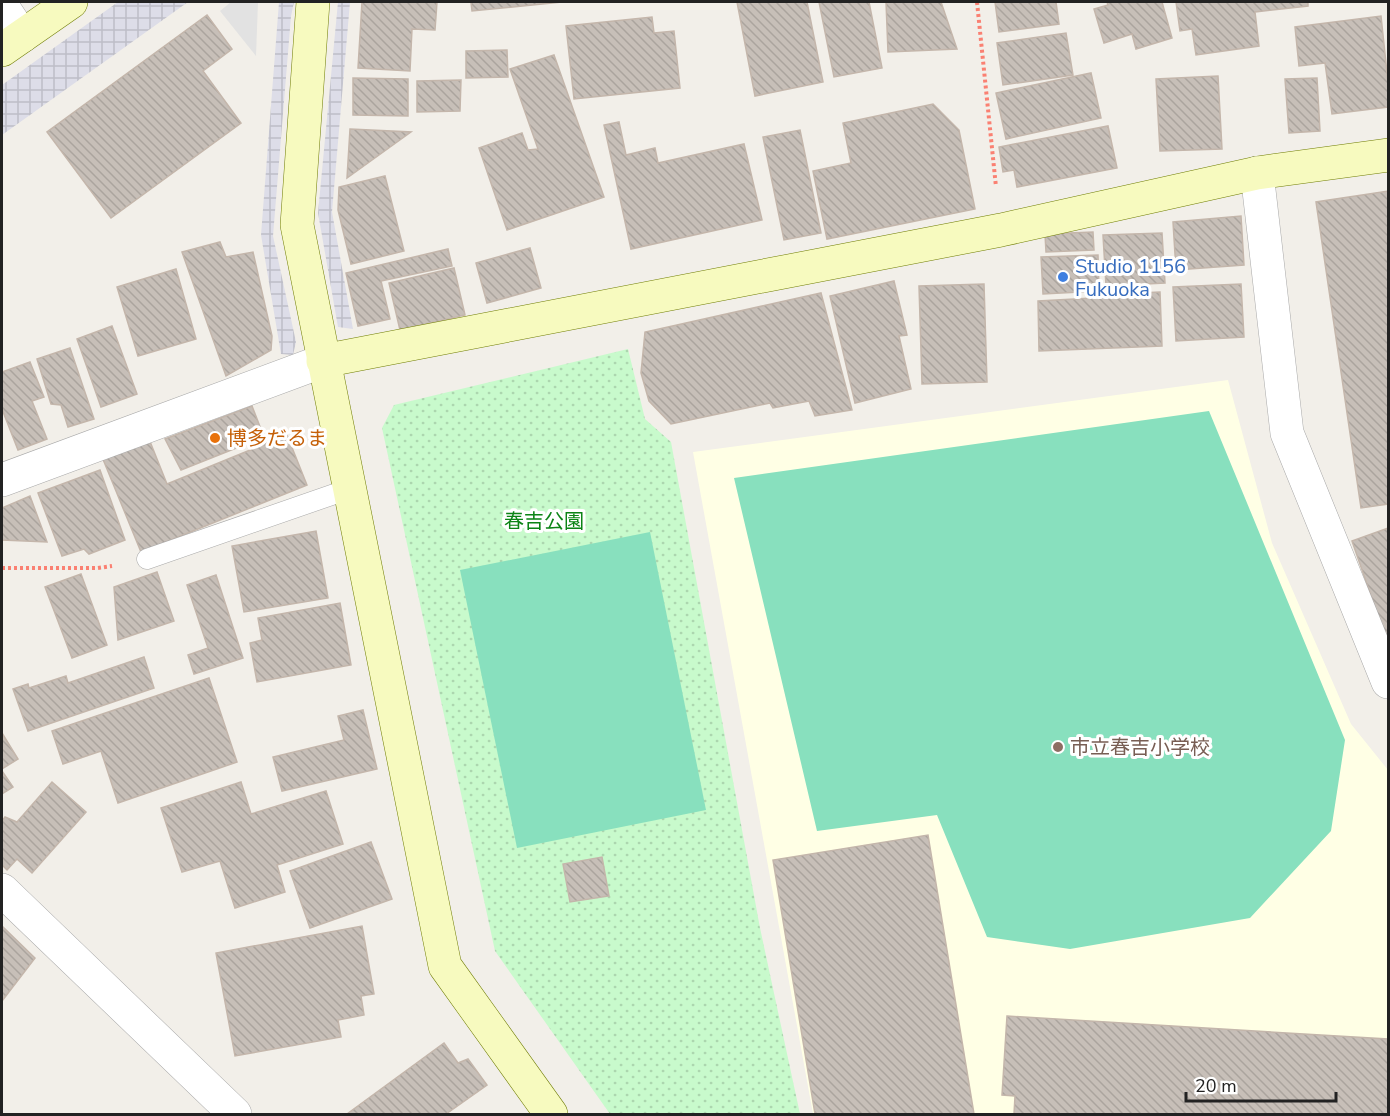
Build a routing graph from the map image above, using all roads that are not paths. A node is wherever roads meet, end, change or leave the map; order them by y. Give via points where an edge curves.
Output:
1 (71, 2) edge
2 (313, 2) edge
3 (2, 6) edge
4 (12, 43) edge
5 (1389, 155) edge
6 (1257, 173) junction
7 (324, 361) junction
8 (2, 480) edge
9 (349, 489) junction
10 (147, 559) road end
11 (1389, 682) edge
12 (2, 890) edge
13 (235, 1114) edge
14 (551, 1114) edge

1 - 4 street
2 - 7 street via 297,225
3 - 4 street
5 - 6 street
6 - 7 street via 1001,230
6 - 11 street via 1287,433
7 - 8 street
7 - 9 street
9 - 10 lane
9 - 14 street via 445,966
12 - 13 street

